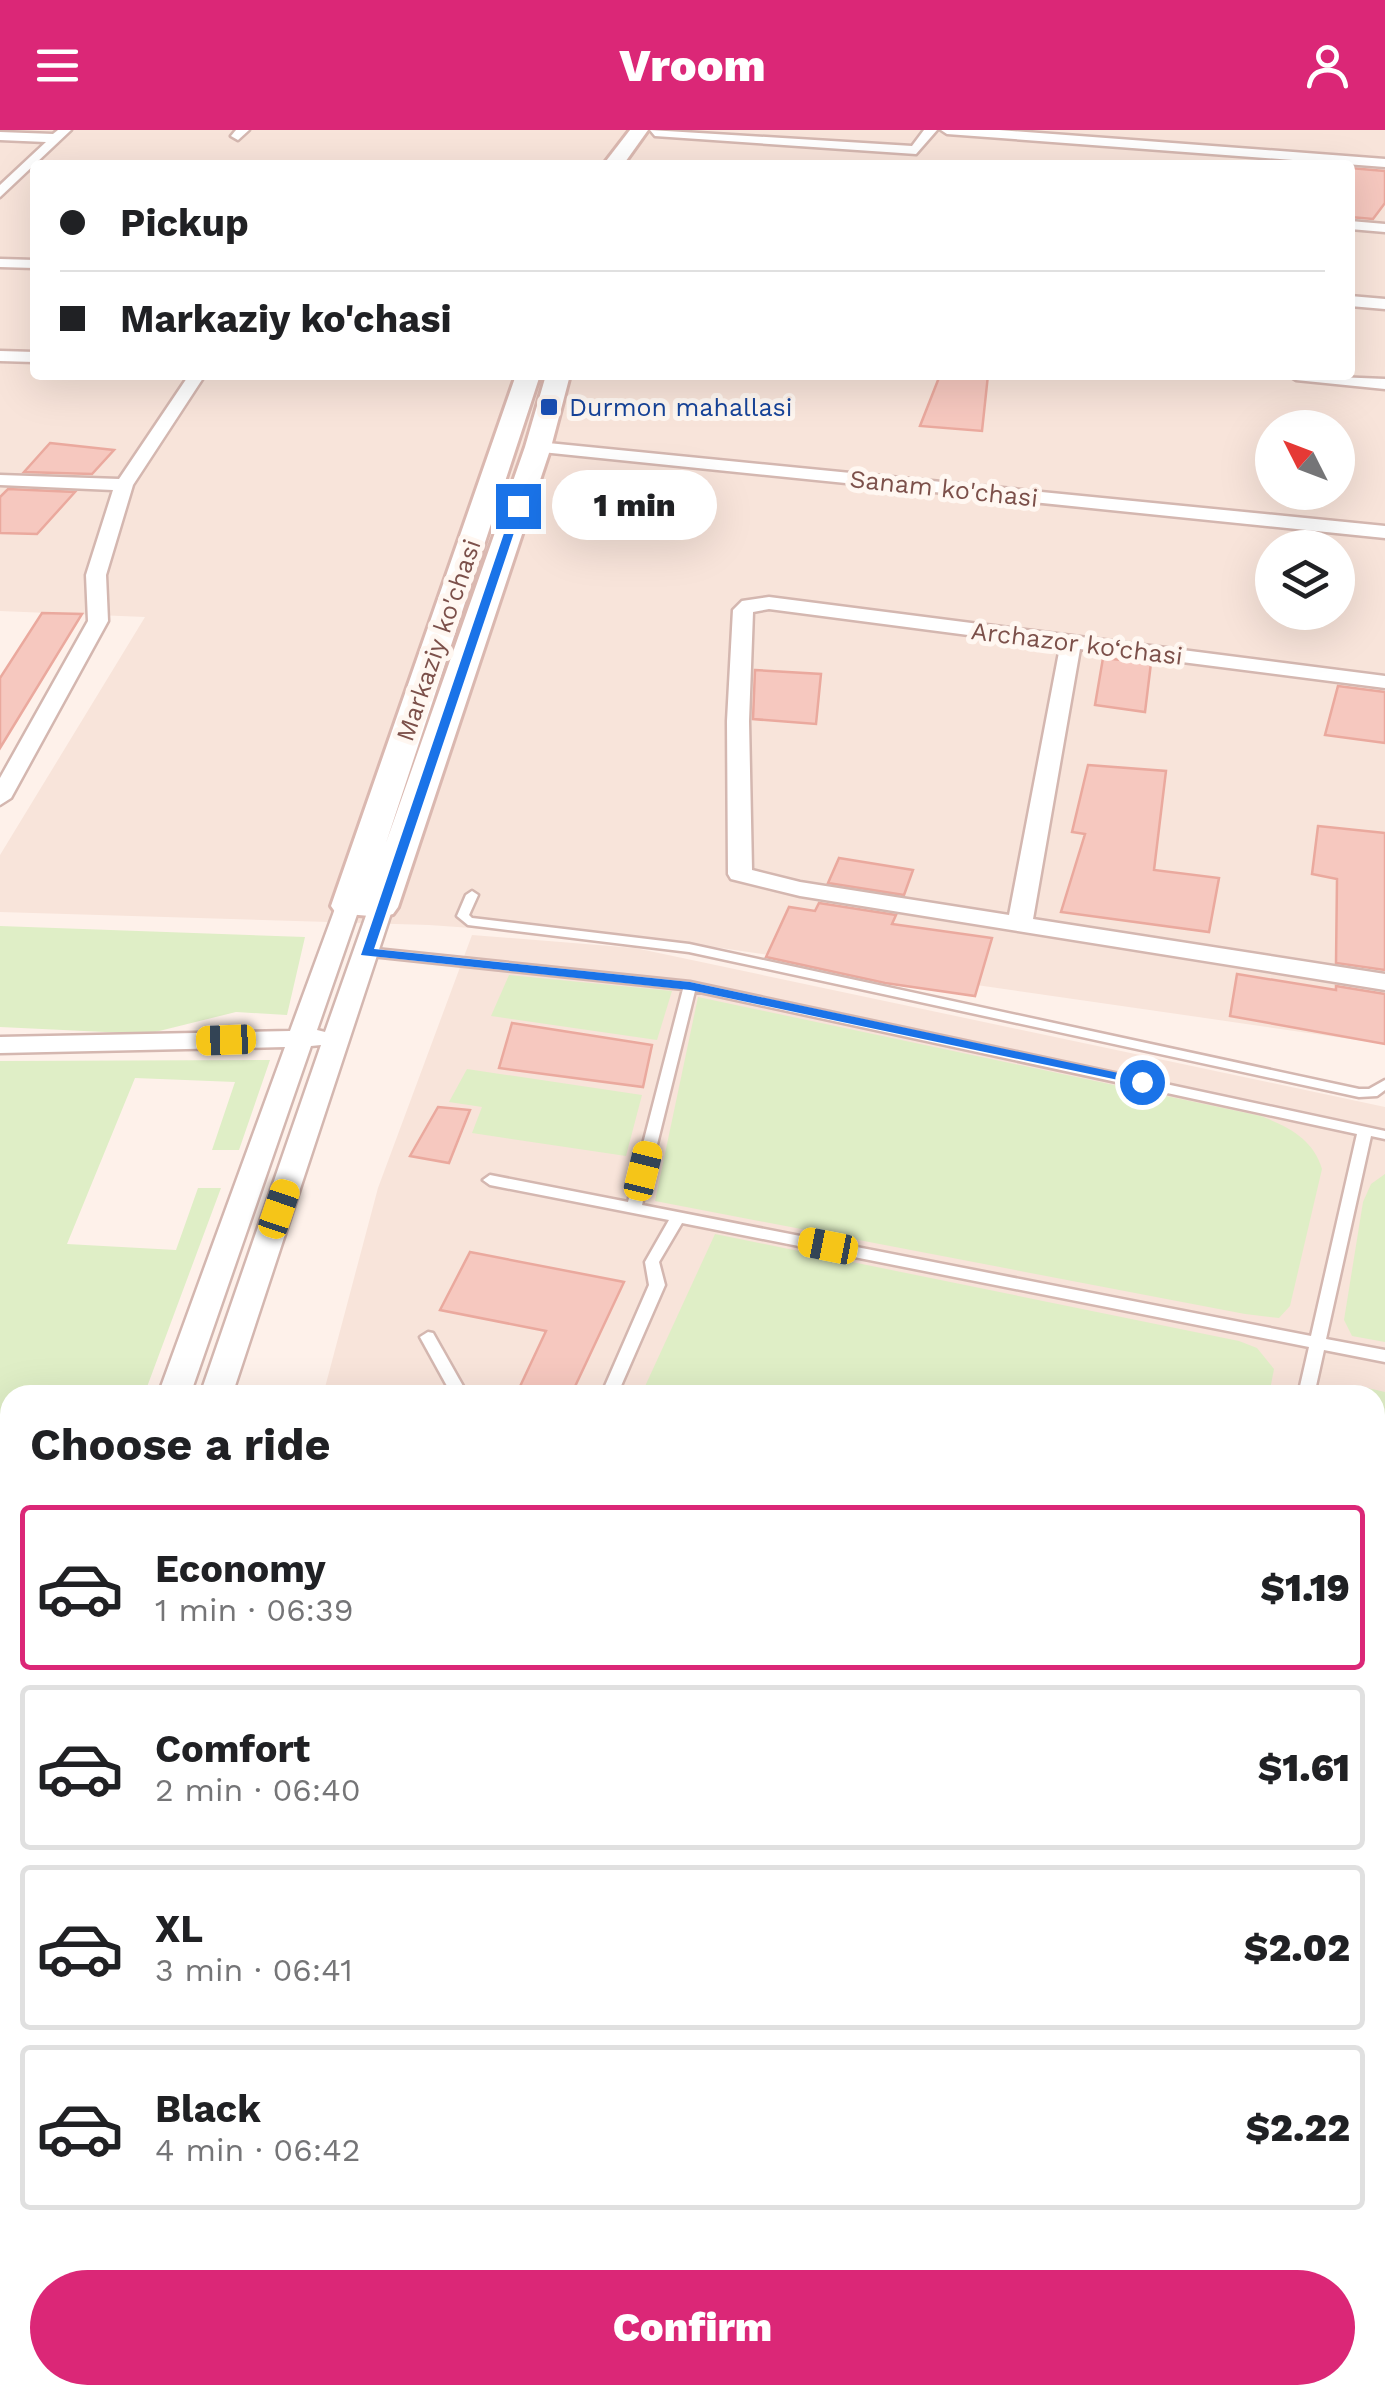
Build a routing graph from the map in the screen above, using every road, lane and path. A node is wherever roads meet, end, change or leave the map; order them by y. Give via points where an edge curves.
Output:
1 (931, 130) edge
2 (947, 130) edge
3 (647, 131) edge
4 (60, 134) edge
5 (0, 136) edge
6 (916, 150) junction
7 (33, 160) edge
8 (618, 160) edge
9 (634, 160) edge
10 (910, 160) edge
11 (1333, 160) edge
12 (1355, 162) edge
13 (30, 163) edge
14 (1385, 164) edge
15 (0, 192) edge
16 (1355, 225) edge
17 (1385, 228) edge
18 (0, 262) edge
19 (30, 264) edge
20 (1355, 301) edge
21 (1385, 304) edge
22 (0, 356) edge
23 (30, 358) edge
24 (193, 380) edge
25 (526, 380) edge
26 (557, 380) edge
27 (1345, 380) edge
28 (1385, 384) edge
29 (503, 445) junction
30 (538, 448) junction
31 (0, 480) edge
32 (124, 485) junction
33 (1385, 532) edge
34 (464, 564) junction
35 (498, 566) junction
36 (1071, 643) junction
37 (1385, 682) edge
38 (0, 798) edge
39 (472, 895) dead end
40 (365, 907) junction
41 (1020, 924) junction
42 (366, 952) junction
43 (1385, 982) edge
44 (690, 986) junction
45 (302, 1038) junction
46 (337, 1038) junction
47 (0, 1045) edge
48 (1385, 1084) edge
49 (1365, 1131) junction
50 (1385, 1135) edge
51 (490, 1180) dead end
52 (634, 1208) junction
53 (678, 1217) junction
54 (428, 1337) dead end
55 (1318, 1343) junction
56 (1385, 1356) edge
57 (178, 1385) edge
58 (219, 1385) edge
59 (454, 1385) edge
60 (613, 1385) edge
61 (1308, 1385) edge

1 - 6 street
2 - 11 street
3 - 6 street
3 - 8 street
3 - 9 street
4 - 5 street
4 - 7 street
6 - 10 street
12 - 14 street
13 - 15 street
16 - 17 street
18 - 19 street
20 - 21 street
22 - 23 street
24 - 32 street
25 - 29 street, Markaziy ko'chasi
26 - 30 street, Markaziy ko'chasi
27 - 28 street
29 - 30 street, Sanam ko'chasi
29 - 34 street, Markaziy ko'chasi
30 - 33 street, Sanam ko'chasi
30 - 35 street, Markaziy ko'chasi
31 - 32 street
32 - 38 street via 96,575 98,621
34 - 35 street
34 - 40 street, Markaziy ko'chasi
35 - 40 street, Markaziy ko'chasi
36 - 37 street, Archazor ko‘chasi
36 - 41 street
36 - 41 street, Archazor ko‘chasi via 768,603 749,605 741,622 740,874
39 - 48 lane via 468,921 689,948 1359,1093
40 - 42 street
40 - 45 street
41 - 43 street
42 - 44 lane
42 - 46 street
44 - 49 lane
44 - 52 lane
45 - 46 street
45 - 47 street
45 - 57 street
46 - 58 street
49 - 50 lane
49 - 55 lane
51 - 52 lane
52 - 53 lane
53 - 55 lane
53 - 60 lane via 652,1262 657,1285
54 - 59 lane
55 - 56 lane
55 - 61 lane

